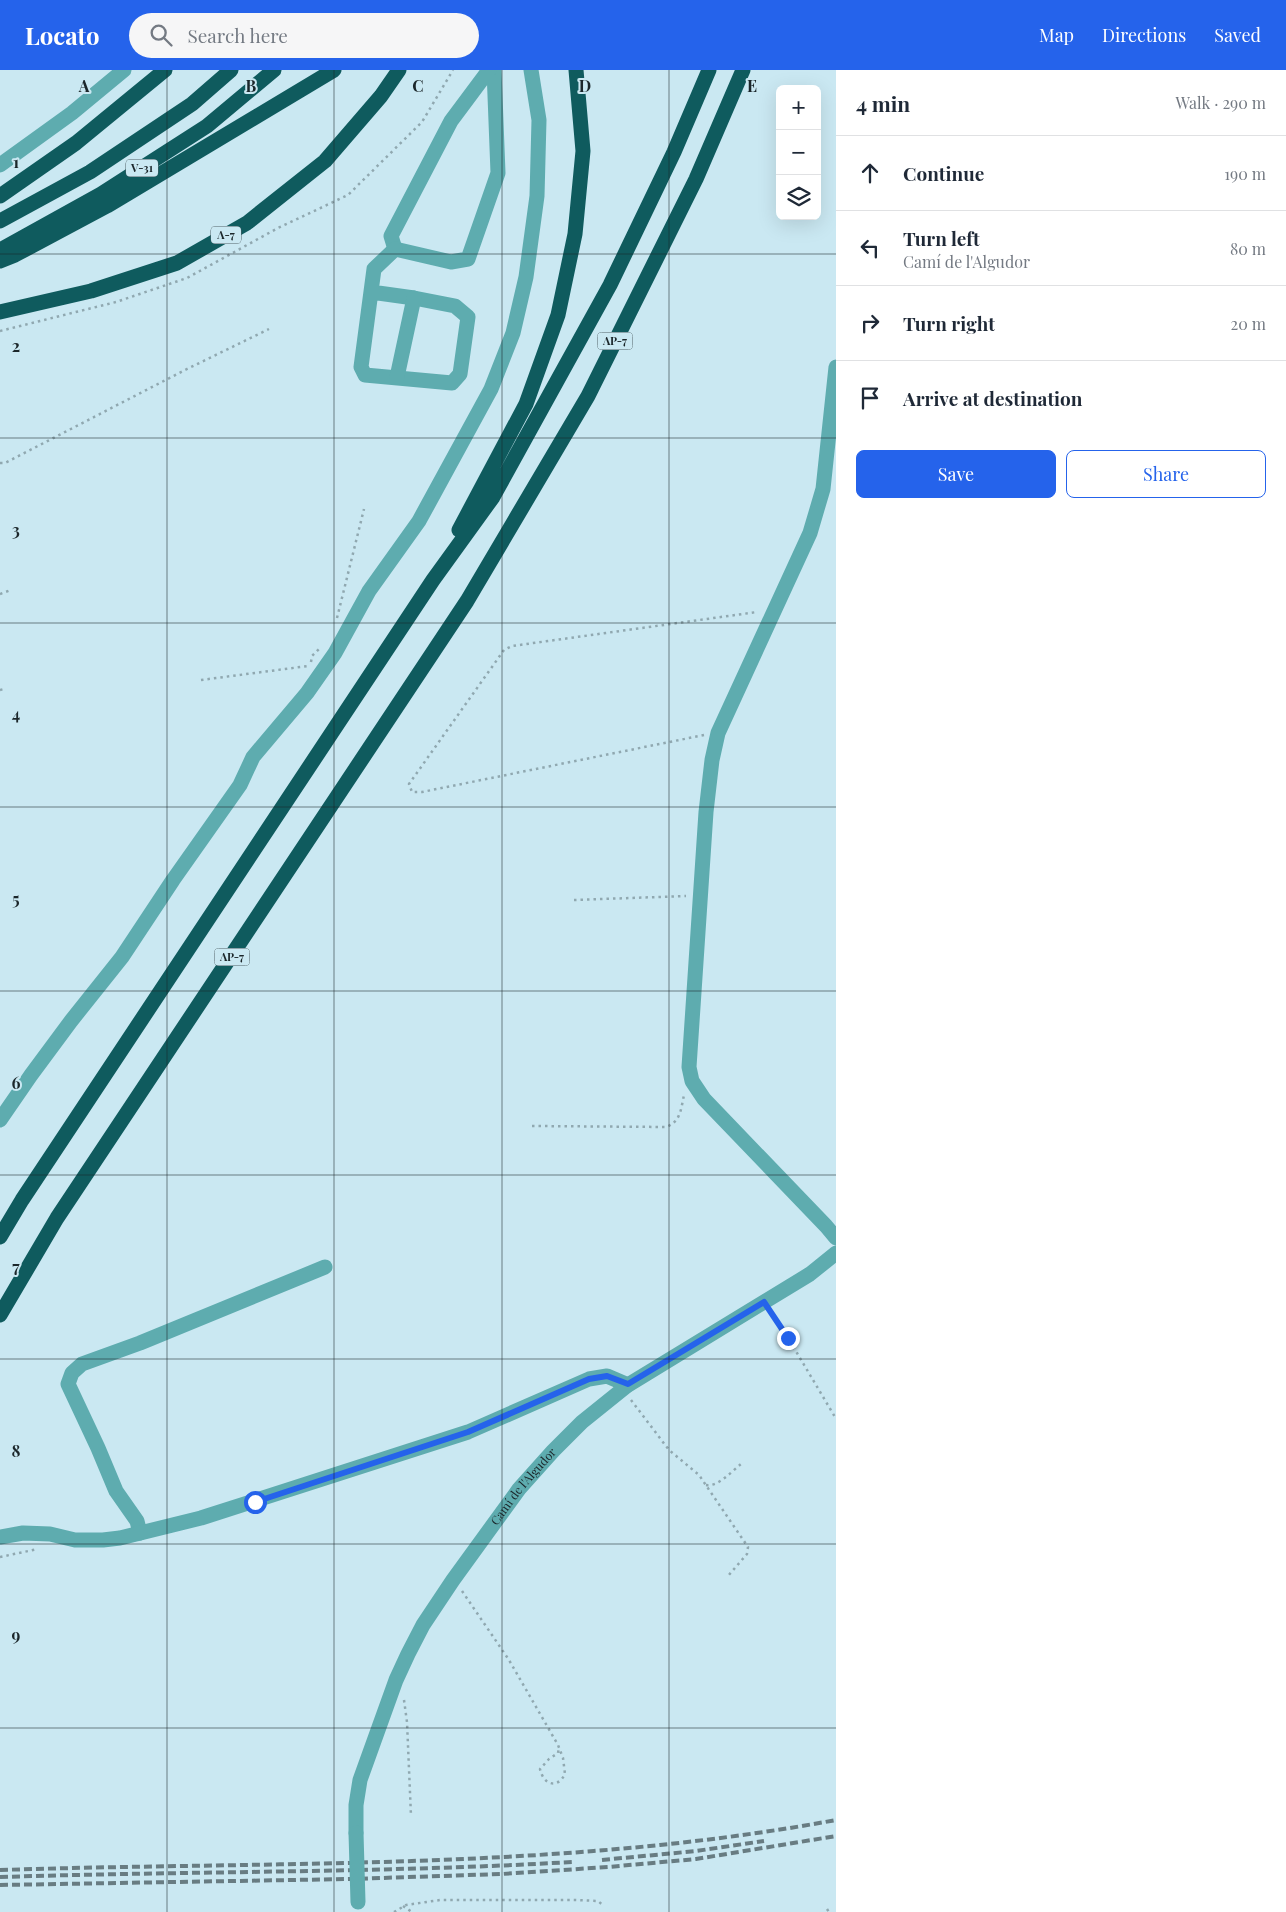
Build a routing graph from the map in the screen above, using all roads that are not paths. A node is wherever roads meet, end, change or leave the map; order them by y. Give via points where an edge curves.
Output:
1 (124, 70) edge
2 (165, 70) edge
3 (231, 70) edge
4 (274, 70) edge
5 (334, 70) edge
6 (399, 70) edge
7 (489, 70) edge
8 (494, 70) edge
9 (531, 70) edge
10 (576, 70) edge
11 (709, 70) edge
12 (743, 70) edge
13 (0, 165) edge
14 (0, 196) edge
15 (0, 221) edge
16 (395, 249) junction
17 (0, 250) edge
18 (0, 260) edge
19 (371, 292) junction
20 (414, 298) junction
21 (0, 312) edge
22 (836, 367) edge
23 (397, 377) junction
24 (433, 580) junction
25 (0, 1120) edge
26 (0, 1237) edge
27 (836, 1238) edge
28 (836, 1253) edge
29 (324, 1267) dead end
30 (0, 1315) edge
31 (626, 1386) junction
32 (140, 1533) junction
33 (0, 1537) edge
34 (358, 1907) edge

1 - 13 street
2 - 14 highway via 76,144
3 - 15 highway, V-31 via 192,104 90,172
4 - 17 highway, V-31 via 207,126 101,194
5 - 18 highway via 107,206
6 - 21 highway, A-7 via 325,161 247,223 177,263 91,290
7 - 16 street via 451,121 391,236
8 - 16 street via 498,173 468,258 451,262
9 - 25 street via 539,120 537,196 526,276 513,333 491,389 418,521 370,591 335,653 315,670 307,693 254,757 240,785 122,957 59,1036
10 - 24 highway via 582,150 575,234 558,315 526,404
11 - 24 highway, AP-7 via 674,152 610,284 493,497
12 - 30 highway, AP-7 via 696,179 588,396 467,601 57,1218
16 - 19 street via 374,269
19 - 20 street
19 - 23 street via 361,366 365,376
20 - 23 street
20 - 23 street via 455,306 468,318 460,374 452,383
22 - 27 street via 823,489 810,533 718,733 706,812 689,1052 692,1081 704,1099
24 - 26 highway, AP-7
28 - 31 street, Camí de l'Algudor via 810,1274
29 - 32 street via 140,1344 82,1364 72,1373 68,1384 116,1491 137,1521
31 - 32 street via 607,1376 589,1379 468,1432 255,1502
31 - 34 street, Camí de l'Algudor, bridge via 582,1422 525,1482 423,1625 396,1680 360,1780 356,1805
32 - 33 street via 103,1540 23,1533

